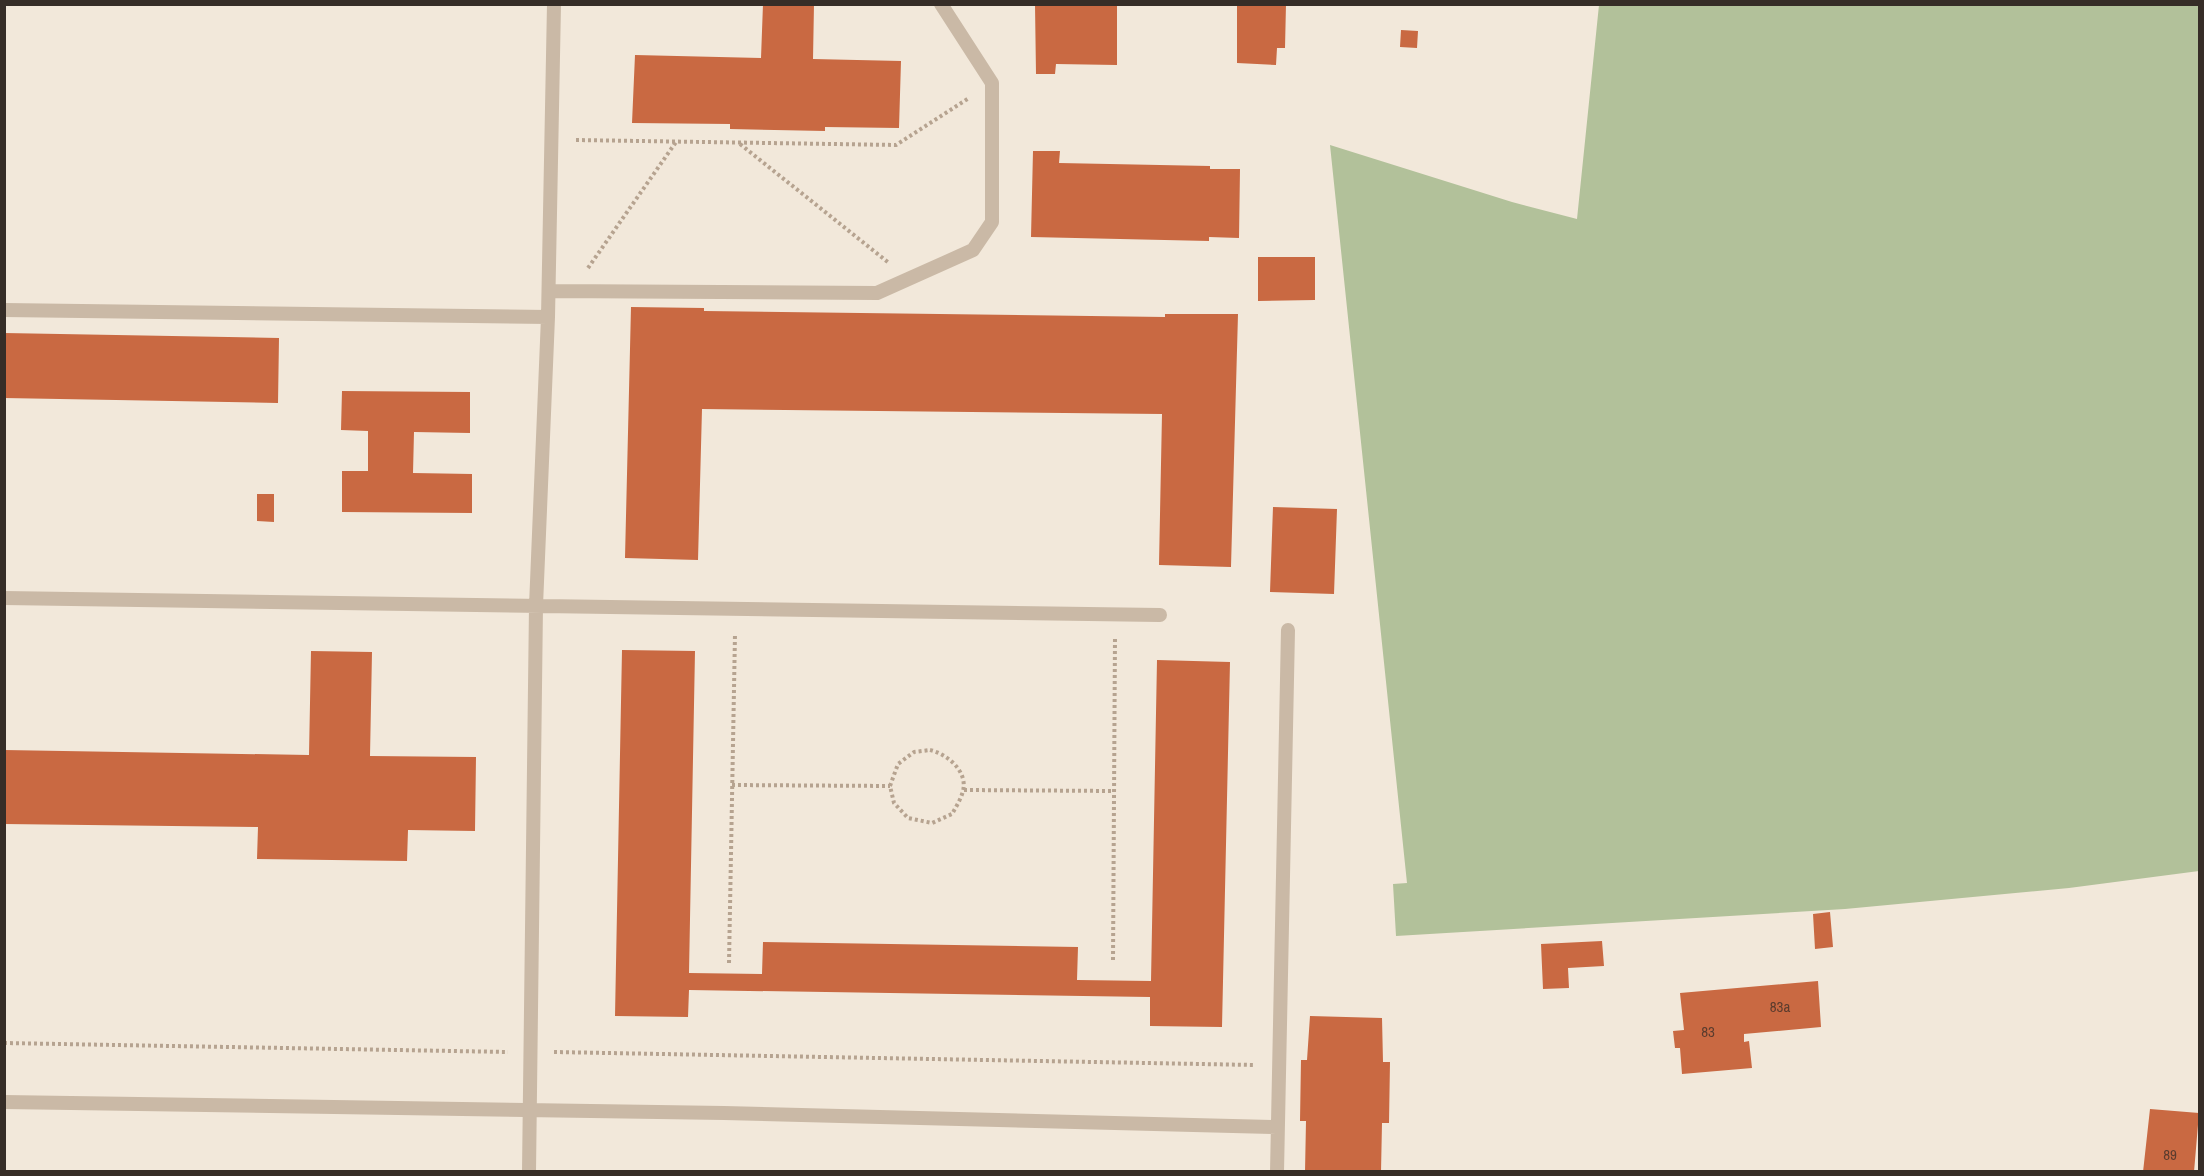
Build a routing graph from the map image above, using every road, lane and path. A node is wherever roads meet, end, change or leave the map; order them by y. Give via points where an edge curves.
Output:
1 (554, 4) edge
2 (940, 4) edge
3 (992, 83) junction
4 (551, 140) junction
5 (676, 142) junction
6 (738, 143) junction
7 (908, 278) junction
8 (549, 291) junction
9 (572, 291) junction
10 (4, 310) edge
11 (548, 317) junction
12 (4, 598) edge
13 (537, 606) junction
14 (736, 610) junction
15 (1115, 615) junction
16 (1160, 615) dead end
17 (1288, 630) dead end
18 (732, 785) junction
19 (890, 786) junction
20 (964, 789) junction
21 (1114, 791) junction
22 (1113, 960) dead end
23 (729, 963) dead end
24 (4, 1043) edge
25 (530, 1052) junction
26 (1278, 1066) junction
27 (4, 1102) edge
28 (530, 1111) junction
29 (1276, 1127) junction
30 (529, 1172) edge
31 (1277, 1172) edge

1 - 4 lane
2 - 3 lane
3 - 6 path via 896,145
3 - 7 lane via 992,222 974,250
4 - 5 path
4 - 8 lane
5 - 6 path
5 - 9 path
6 - 7 path
7 - 9 lane via 877,293
8 - 9 lane
8 - 11 lane
10 - 11 lane
11 - 13 lane
12 - 13 lane
13 - 14 lane
13 - 25 lane
14 - 15 lane
14 - 18 path
15 - 16 lane
15 - 21 path
17 - 26 lane
18 - 19 path
18 - 23 path
19 - 20 path via 894,803 908,818 932,823 952,814
19 - 20 path via 898,764 914,752 930,750 942,752 960,769
20 - 21 path
21 - 22 path
24 - 25 path
25 - 26 path
25 - 28 lane
26 - 29 lane
27 - 28 lane
28 - 29 lane
28 - 30 lane
29 - 31 lane

